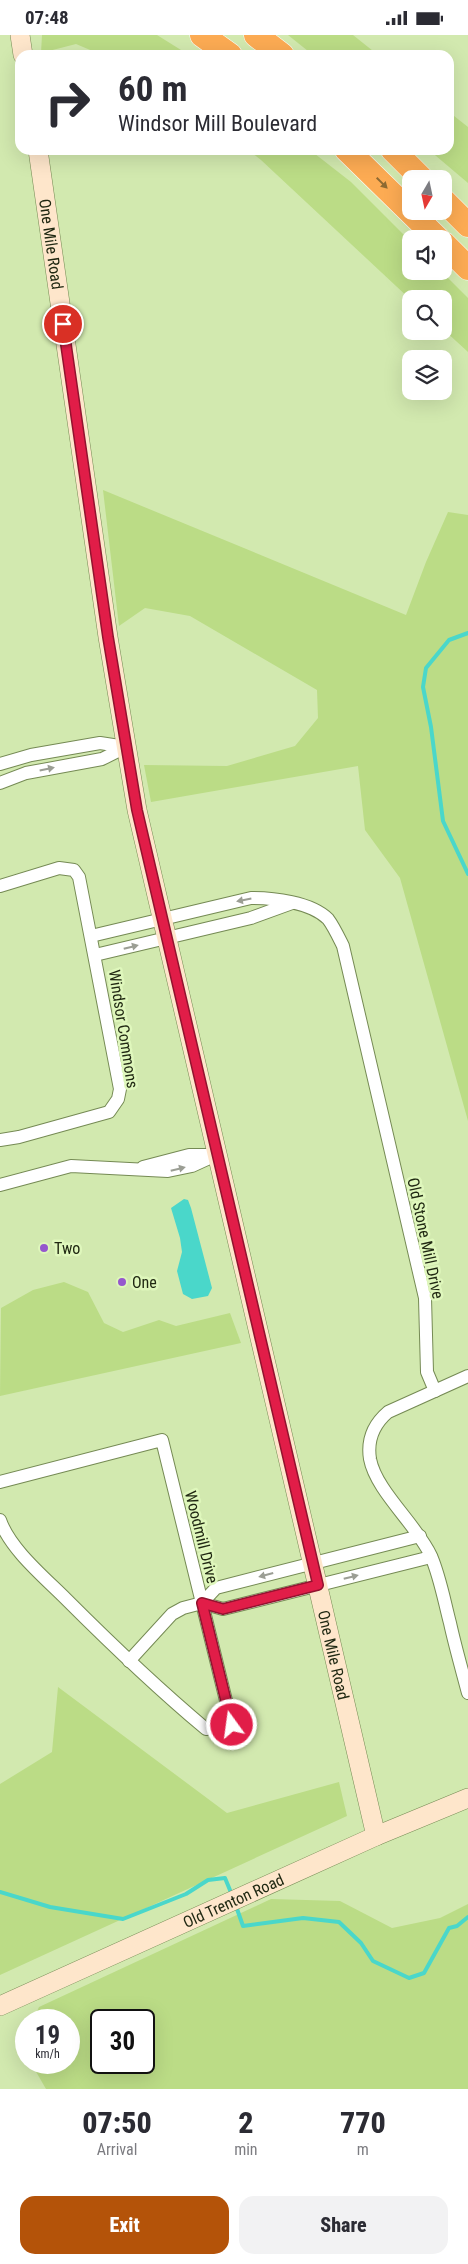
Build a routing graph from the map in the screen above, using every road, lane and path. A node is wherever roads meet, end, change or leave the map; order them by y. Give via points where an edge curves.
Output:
1 (20, 35) edge
2 (202, 35) edge
3 (256, 35) edge
4 (22, 50) edge
5 (223, 50) edge
6 (276, 50) edge
7 (39, 155) edge
8 (352, 155) edge
9 (398, 155) edge
10 (413, 170) edge
11 (452, 209) edge
12 (468, 225) edge
13 (429, 230) edge
14 (452, 252) edge
15 (468, 268) edge
16 (126, 747) junction
17 (0, 764) edge
18 (0, 783) edge
19 (0, 886) edge
20 (292, 903) junction
21 (161, 919) junction
22 (91, 936) junction
23 (166, 938) junction
24 (95, 955) junction
25 (0, 1140) edge
26 (216, 1155) junction
27 (0, 1185) edge
28 (468, 1376) edge
29 (434, 1391) junction
30 (0, 1482) edge
31 (0, 1520) edge
32 (420, 1535) junction
33 (431, 1557) junction
34 (313, 1562) junction
35 (318, 1585) junction
36 (202, 1603) junction
37 (129, 1661) junction
38 (468, 1693) edge
39 (468, 1798) edge
40 (376, 1836) junction
41 (0, 2006) edge

1 - 4 street
2 - 5 highway
3 - 6 highway
7 - 16 street, One Mile Road
8 -> 13 highway
9 - 10 highway
11 - 12 highway
14 - 15 highway
16 - 17 street via 100,743
18 -> 16 street via 26,773 102,759
16 - 21 street, One Mile Road
19 - 22 street, Windsor Commons via 59,868 74,870 79,877
20 -> 21 street, Old Stone Mill Drive via 276,898 251,898
20 - 23 street via 251,918
20 - 29 street, Old Stone Mill Drive via 314,910 328,919 343,947 425,1298 427,1372
21 - 22 street
21 - 23 street, One Mile Road
22 - 24 street, Windsor Commons
24 -> 23 street, Windsor Commons
23 - 26 street, One Mile Road
24 - 25 street, Windsor Commons via 120,1089 118,1099 109,1112
26 - 27 street via 189,1155 138,1168 71,1166
26 - 34 street, One Mile Road
28 - 29 street
29 - 32 street via 383,1416 371,1435 370,1459 378,1480
30 - 36 street, Woodmill Drive via 162,1440
31 - 37 street, Woodmill Drive via 4,1532 36,1569
32 - 33 street
32 - 34 street
35 -> 33 street
33 - 38 street
34 - 35 street, One Mile Road
34 -> 36 street via 216,1588
35 - 36 street via 223,1609
35 - 40 street, One Mile Road
36 - 37 street via 172,1614
36 - 37 street, Woodmill Drive via 232,1725 206,1729
39 - 40 street, Old Trenton Road
40 - 41 street, Old Trenton Road

